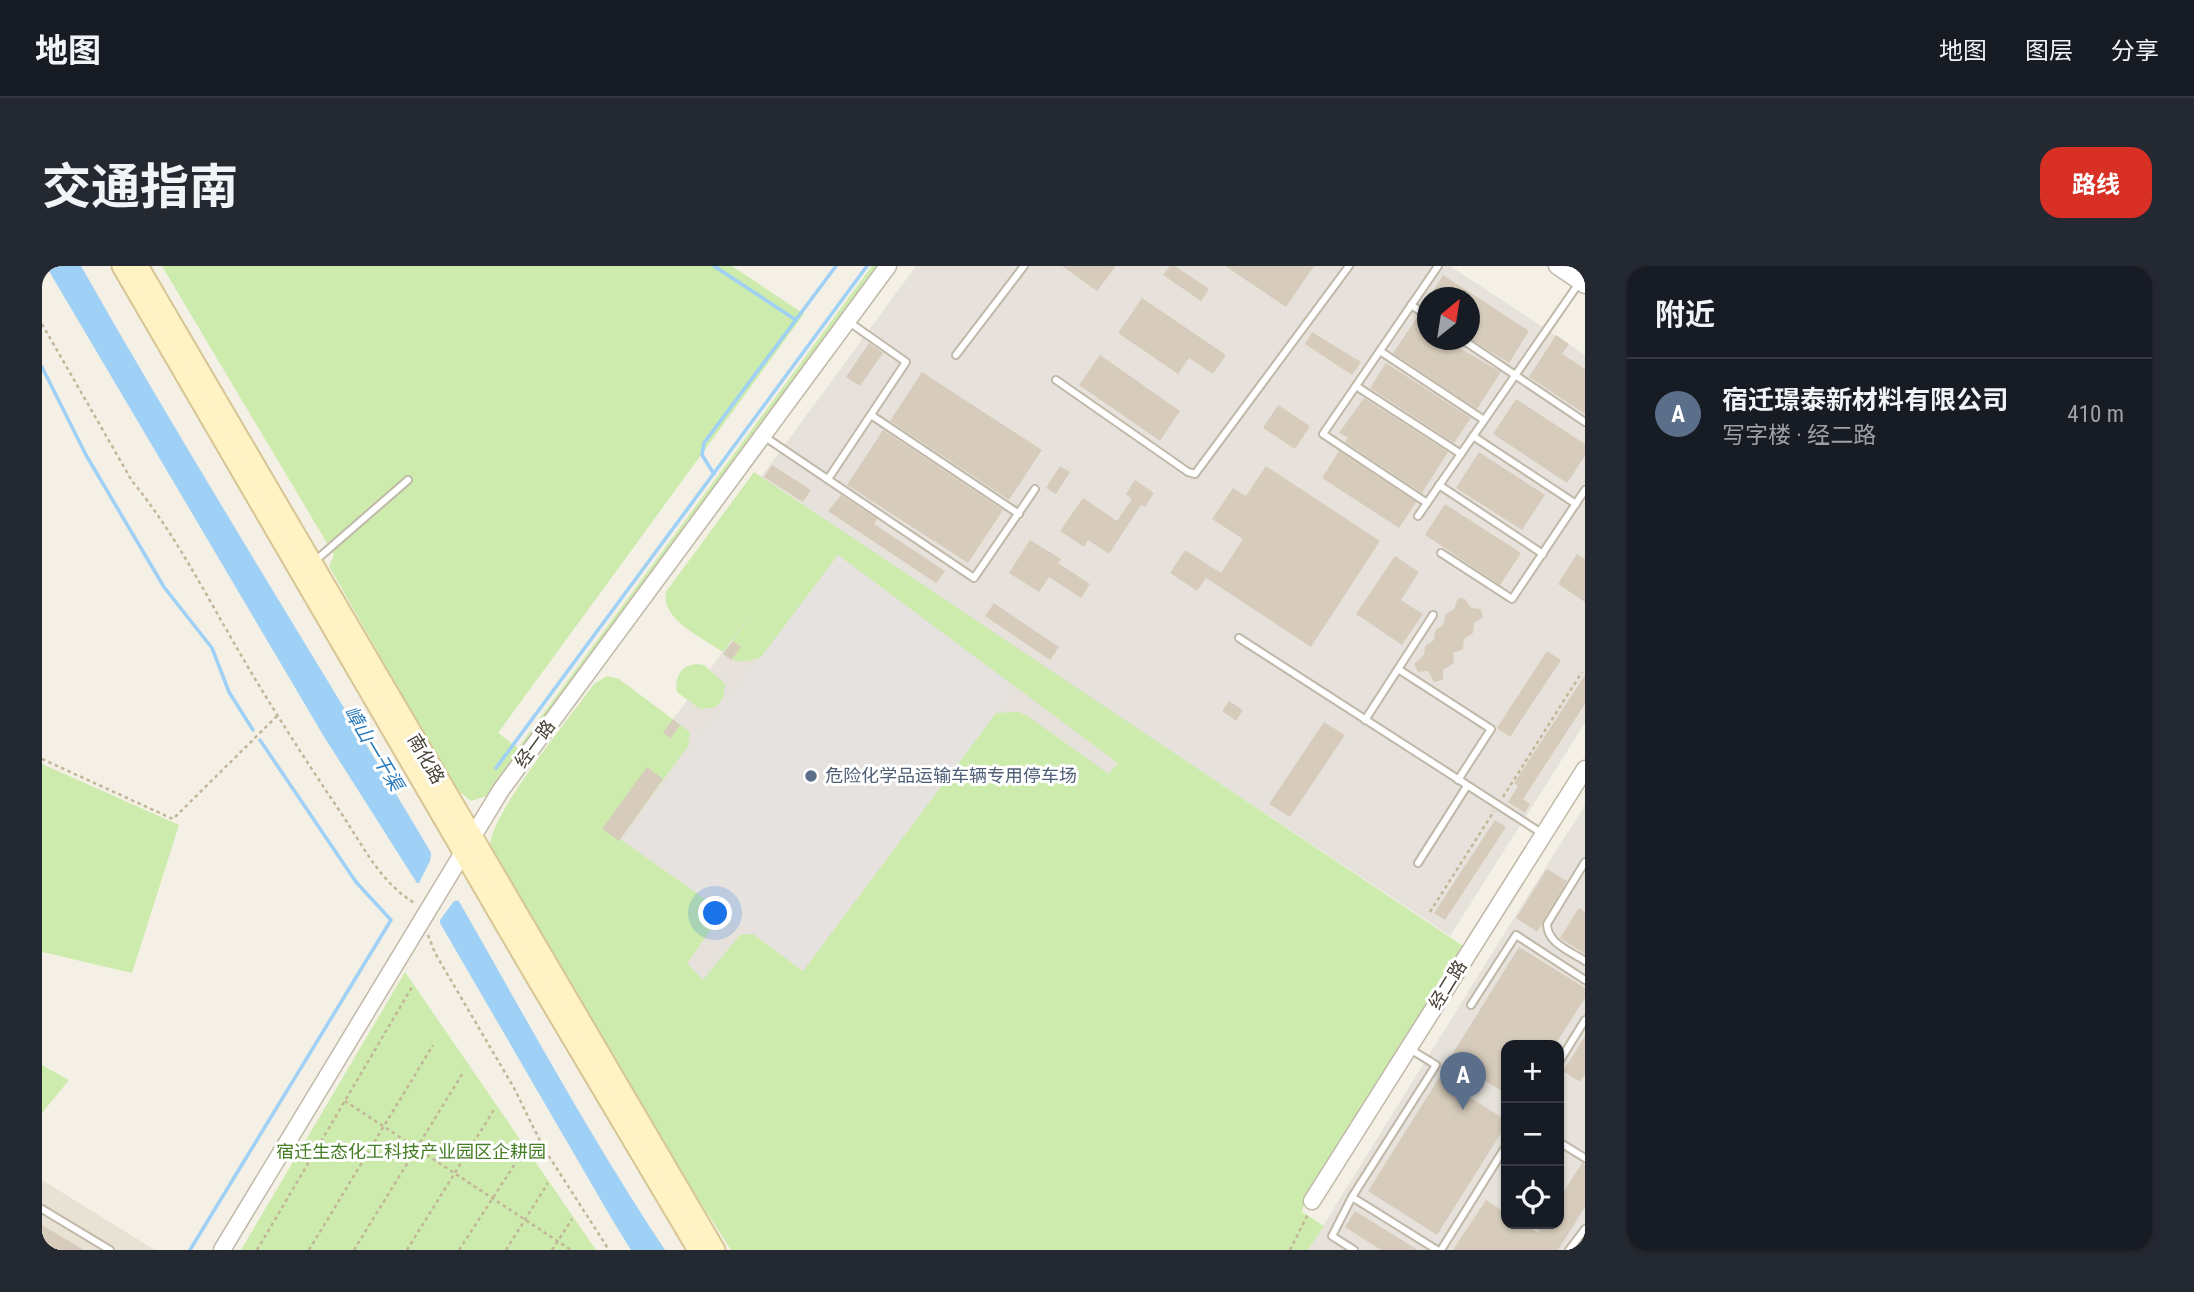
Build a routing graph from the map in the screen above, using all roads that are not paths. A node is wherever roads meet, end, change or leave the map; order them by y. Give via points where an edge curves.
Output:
1 (122, 266) edge
2 (138, 266) edge
3 (888, 266) edge
4 (1024, 266) edge
5 (1349, 266) edge
6 (1438, 266) edge
7 (1557, 266) edge
8 (1582, 283) edge
9 (1411, 305) junction
10 (1417, 309) edge
11 (847, 321) junction
12 (1478, 350) edge
13 (1380, 351) junction
14 (956, 355) dead end
15 (1515, 375) junction
16 (1056, 380) dead end
17 (1356, 386) junction
18 (871, 415) junction
19 (1484, 420) junction
20 (1585, 422) edge
21 (763, 436) junction
22 (1474, 436) junction
23 (1461, 454) junction
24 (408, 480) dead end
25 (828, 480) junction
26 (1439, 485) junction
27 (1035, 489) dead end
28 (1585, 490) edge
29 (1427, 503) junction
30 (1576, 504) junction
31 (1019, 514) junction
32 (1418, 516) dead end
33 (1441, 553) dead end
34 (1543, 554) junction
35 (312, 563) junction
36 (1433, 615) dead end
37 (1239, 638) dead end
38 (1398, 669) junction
39 (1365, 719) junction
40 (1585, 769) edge
41 (1458, 780) junction
42 (1467, 786) junction
43 (1543, 835) junction
44 (463, 853) junction
45 (1585, 862) edge
46 (1418, 863) dead end
47 (1585, 961) edge
48 (1585, 981) edge
49 (1471, 1005) dead end
50 (1585, 1020) edge
51 (1409, 1048) junction
52 (1564, 1054) edge
53 (1564, 1145) edge
54 (1501, 1154) edge
55 (1585, 1158) edge
56 (1352, 1197) junction
57 (1312, 1201) road end
58 (42, 1209) edge
59 (1585, 1228) edge
60 (110, 1250) edge
61 (222, 1250) edge
62 (698, 1250) edge
63 (715, 1250) edge
64 (1354, 1250) edge
65 (1439, 1250) edge
66 (1569, 1250) edge

1 - 44 main road, 南化路
2 - 35 main road, 南化路
3 - 11 street, 经一路
4 - 14 lane
5 - 16 lane via 1195,474
6 - 9 lane
7 - 8 street
8 - 15 lane
9 - 10 lane
9 - 13 lane
11 - 18 lane via 906,362
11 - 21 street, 经一路
12 - 15 lane
13 - 17 lane
13 - 19 lane
15 - 19 lane
15 - 20 lane
17 - 23 lane
17 - 29 lane via 1323,434
18 - 25 lane
18 - 31 lane
19 - 22 lane
21 - 25 lane
21 - 44 street, 经一路 via 501,790
22 - 23 lane
22 - 30 lane
23 - 26 lane
24 - 35 lane
25 - 31 lane via 974,578
26 - 29 lane
26 - 34 lane
27 - 31 lane
28 - 30 lane
29 - 32 lane
30 - 34 lane
33 - 34 lane via 1512,599
35 - 44 main road, 南化路
36 - 38 lane
37 - 39 lane
38 - 39 lane
38 - 41 lane via 1491,729
39 - 41 lane
40 - 43 street, 经二路
41 - 42 lane
42 - 43 lane
42 - 46 lane
43 - 51 street, 经二路
44 - 61 street, 经一路
44 - 62 main road, 南化路
44 - 63 main road, 南化路
45 - 47 lane via 1547,924 1547,933 1554,940
48 - 49 lane via 1516,935
50 - 52 lane
51 - 56 lane via 1436,1065
51 - 57 street, 经二路
53 - 55 lane
54 - 65 lane
56 - 64 lane via 1332,1236
56 - 65 lane
58 - 60 lane
59 - 66 lane

